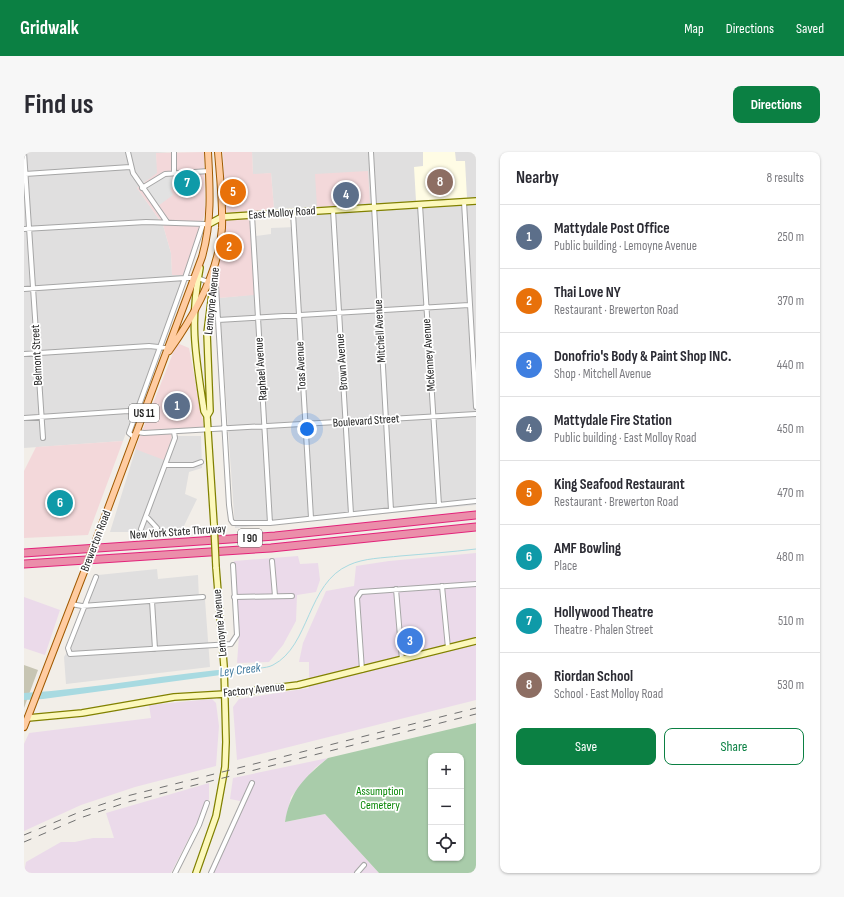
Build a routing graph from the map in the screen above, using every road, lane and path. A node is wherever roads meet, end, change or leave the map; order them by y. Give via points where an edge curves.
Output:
1 (24, 152) edge
2 (128, 152) edge
3 (174, 152) edge
4 (208, 152) edge
5 (218, 152) edge
6 (371, 152) edge
7 (130, 167) junction
8 (209, 171) junction
9 (174, 173) junction
10 (25, 174) edge
11 (142, 188) junction
12 (476, 201) edge
13 (464, 202) junction
14 (420, 205) junction
15 (374, 208) junction
16 (333, 210) junction
17 (293, 213) junction
18 (252, 215) junction
19 (222, 217) junction
20 (167, 222) junction
21 (206, 224) junction
22 (30, 229) junction
23 (24, 230) edge
24 (185, 278) junction
25 (196, 278) junction
26 (211, 281) junction
27 (33, 288) junction
28 (24, 289) edge
29 (469, 305) junction
30 (426, 307) junction
31 (379, 310) junction
32 (193, 311) junction
33 (339, 313) junction
34 (298, 315) junction
35 (258, 318) junction
36 (218, 320) junction
37 (161, 346) junction
38 (168, 351) junction
39 (37, 353) junction
40 (24, 354) edge
41 (476, 407) edge
42 (136, 412) junction
43 (476, 414) edge
44 (143, 416) junction
45 (207, 416) junction
46 (41, 417) junction
47 (433, 417) junction
48 (24, 418) edge
49 (386, 420) junction
50 (346, 422) junction
51 (305, 425) junction
52 (265, 427) junction
53 (209, 430) junction
54 (225, 430) junction
55 (137, 432) junction
56 (174, 432) junction
57 (43, 438) dead end
58 (134, 438) junction
59 (201, 462) dead end
60 (165, 466) junction
61 (476, 501) edge
62 (439, 505) junction
63 (391, 510) junction
64 (351, 514) junction
65 (476, 515) edge
66 (146, 516) junction
67 (311, 518) junction
68 (270, 523) junction
69 (476, 527) edge
70 (157, 528) dead end
71 (141, 529) dead end
72 (24, 553) edge
73 (272, 561) dead end
74 (24, 564) edge
75 (233, 565) dead end
76 (96, 578) dead end
77 (476, 584) edge
78 (442, 586) junction
79 (396, 589) junction
80 (275, 596) junction
81 (292, 596) dead end
82 (203, 597) dead end
83 (234, 598) junction
84 (152, 601) junction
85 (72, 604) junction
86 (85, 606) junction
87 (476, 641) edge
88 (223, 645) junction
89 (448, 648) junction
90 (155, 649) junction
91 (402, 660) junction
92 (362, 670) junction
93 (224, 694) junction
94 (28, 718) junction
95 (24, 727) edge
96 (252, 783) dead end
97 (207, 803) dead end
98 (364, 865) dead end
99 (175, 873) edge
100 (196, 873) edge
101 (211, 873) edge
102 (357, 873) edge

1 - 10 street, Belmont Street
2 - 7 street
3 - 9 street
4 - 8 main road, Brewerton Road / US 11
5 - 19 main road, Brewerton Road / US 11
6 - 15 street, Mitchell Avenue
7 - 10 street
7 - 11 street
8 - 9 street
8 - 21 main road, Brewerton Road / US 11 via 211,204
9 - 11 street via 160,176
10 - 22 street, Belmont Street
11 - 20 street
12 - 13 street, East Molloy Road
13 - 14 street, East Molloy Road
13 - 29 street
14 - 15 street, East Molloy Road
14 - 30 street, McKenney Avenue
15 - 16 street, East Molloy Road
15 - 31 street, Mitchell Avenue
16 - 17 street, East Molloy Road
16 - 33 street, Brown Avenue
17 - 18 street, East Molloy Road
17 - 34 street, Toas Avenue
18 - 19 street, East Molloy Road
18 - 35 street, Raphael Avenue
19 - 21 street, East Molloy Road
19 - 26 main road, Brewerton Road / US 11
20 - 21 street
20 - 22 street
21 - 24 street
21 - 25 main road, Brewerton Road / US 11 via 202,257
22 - 23 street
22 - 27 street, Belmont Street
24 - 25 street
24 - 27 street
24 - 37 street
25 - 26 street
25 - 32 street, Lemoyne Avenue
25 - 38 main road, Brewerton Road / US 11
26 - 32 main road, Brewerton Road / US 11
26 - 36 street via 216,286
26 - 45 street, Lemoyne Avenue via 207,333 210,411
27 - 28 street
27 - 39 street, Belmont Street
29 - 30 street
29 - 41 street
30 - 31 street
30 - 47 street, McKenney Avenue
31 - 33 street
31 - 49 street, Mitchell Avenue
32 - 38 main road, Brewerton Road / US 11
32 - 45 street, Lemoyne Avenue via 196,362
33 - 34 street
33 - 50 street, Brown Avenue
34 - 35 street
34 - 51 street, Toas Avenue
35 - 36 street
35 - 52 street, Raphael Avenue
36 - 54 street
37 - 38 street
37 - 39 street
37 - 42 street
38 - 44 main road, Brewerton Road / US 11
39 - 40 street
39 - 46 street, Belmont Street
42 - 44 street
42 - 46 street via 128,410
42 - 58 street via 129,433
43 - 47 street, Boulevard Street
44 - 55 main road, Brewerton Road / US 11
45 - 53 street, Lemoyne Avenue
46 - 48 street
46 - 57 street, Belmont Street
47 - 49 street, Boulevard Street
47 - 62 street, McKenney Avenue
49 - 50 street, Boulevard Street
49 - 63 street, Mitchell Avenue
50 - 51 street, Boulevard Street
50 - 64 street, Brown Avenue
51 - 52 street, Boulevard Street
51 - 67 street, Toas Avenue
52 - 54 street, Boulevard Street
52 - 68 street, Raphael Avenue
53 - 54 street, Boulevard Street
53 - 56 street, Boulevard Street
53 - 88 street, Lemoyne Avenue, bridge
54 - 68 street via 231,520 235,524
55 - 56 street, Boulevard Street
55 - 58 main road, Brewerton Road / US 11
56 - 60 street via 175,438
58 - 85 main road, Brewerton Road / US 11, bridge
59 - 60 street via 193,465
60 - 66 street
61 - 62 street
62 - 63 street
63 - 64 street
64 - 67 street
65 - 72 highway, New York State Thruway / I 90 via 275,536
66 - 70 street
66 - 71 street
67 - 68 street
69 - 74 highway, New York State Thruway / I 90 via 272,548
73 - 80 street
75 - 83 street
76 - 86 street
77 - 78 street
78 - 79 street
78 - 89 street
79 - 91 street
79 - 92 street via 364,591 358,595
80 - 81 street
80 - 83 street
82 - 84 street
83 - 88 street via 236,638 231,644
84 - 86 street
84 - 90 street
85 - 86 street
85 - 94 main road, Brewerton Road / US 11
86 - 90 street via 68,648 70,654
87 - 89 street, Factory Avenue
88 - 90 street
88 - 93 street, Lemoyne Avenue
89 - 91 street, Factory Avenue
91 - 92 street, Factory Avenue
92 - 93 street, Factory Avenue via 298,685
93 - 94 street, Factory Avenue via 174,697
93 - 100 street, Lemoyne Avenue via 226,742 223,780 216,816
94 - 95 main road, Brewerton Road / US 11
96 - 101 street
97 - 99 street
98 - 102 street

